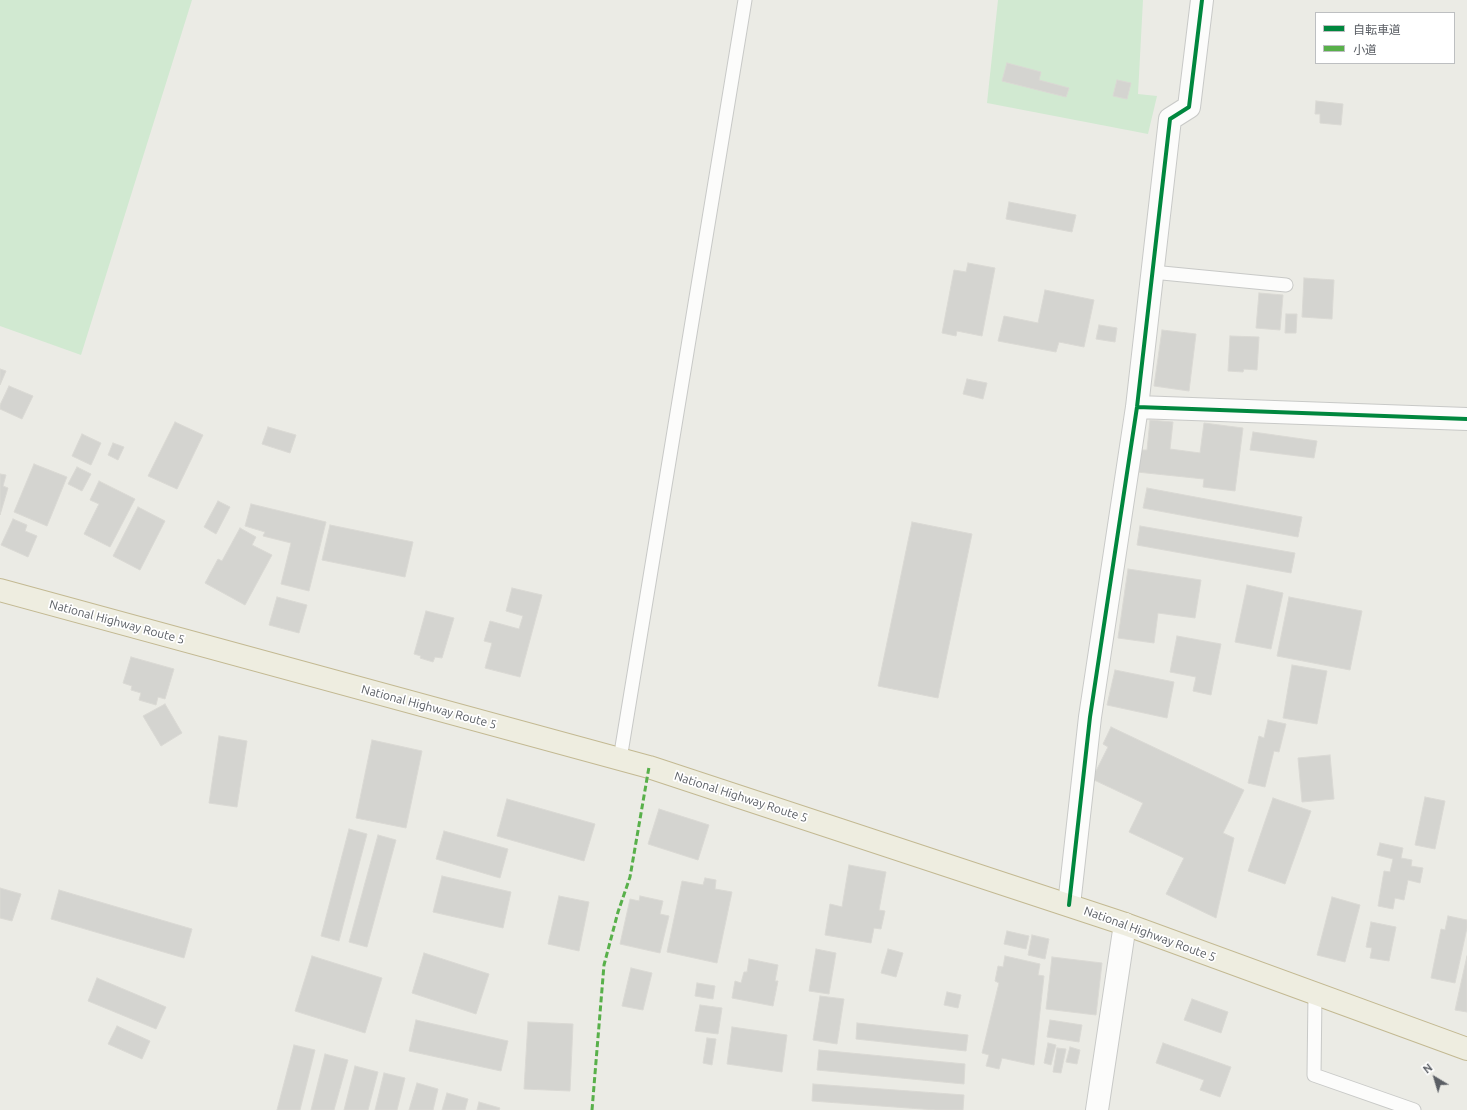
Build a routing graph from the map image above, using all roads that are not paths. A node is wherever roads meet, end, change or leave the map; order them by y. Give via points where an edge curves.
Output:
1 (745, 0) edge
2 (1202, 0) edge
3 (1152, 272) junction
4 (1286, 286) dead end
5 (1137, 407) junction
6 (1467, 420) edge
7 (0, 590) edge
8 (620, 759) junction
9 (1069, 905) junction
10 (1125, 924) junction
11 (1315, 994) junction
12 (1467, 1049) edge
13 (1097, 1110) edge
14 (1414, 1110) edge

1 - 8 lane
2 - 3 street via 1189,107 1170,119
3 - 4 lane
3 - 5 street
5 - 6 street
5 - 9 street via 1090,717
7 - 8 highway, National Highway Route 5
8 - 9 highway, National Highway Route 5
9 - 10 highway, National Highway Route 5
10 - 11 highway, National Highway Route 5
10 - 13 street
11 - 12 highway, National Highway Route 5
11 - 14 lane via 1314,1075

